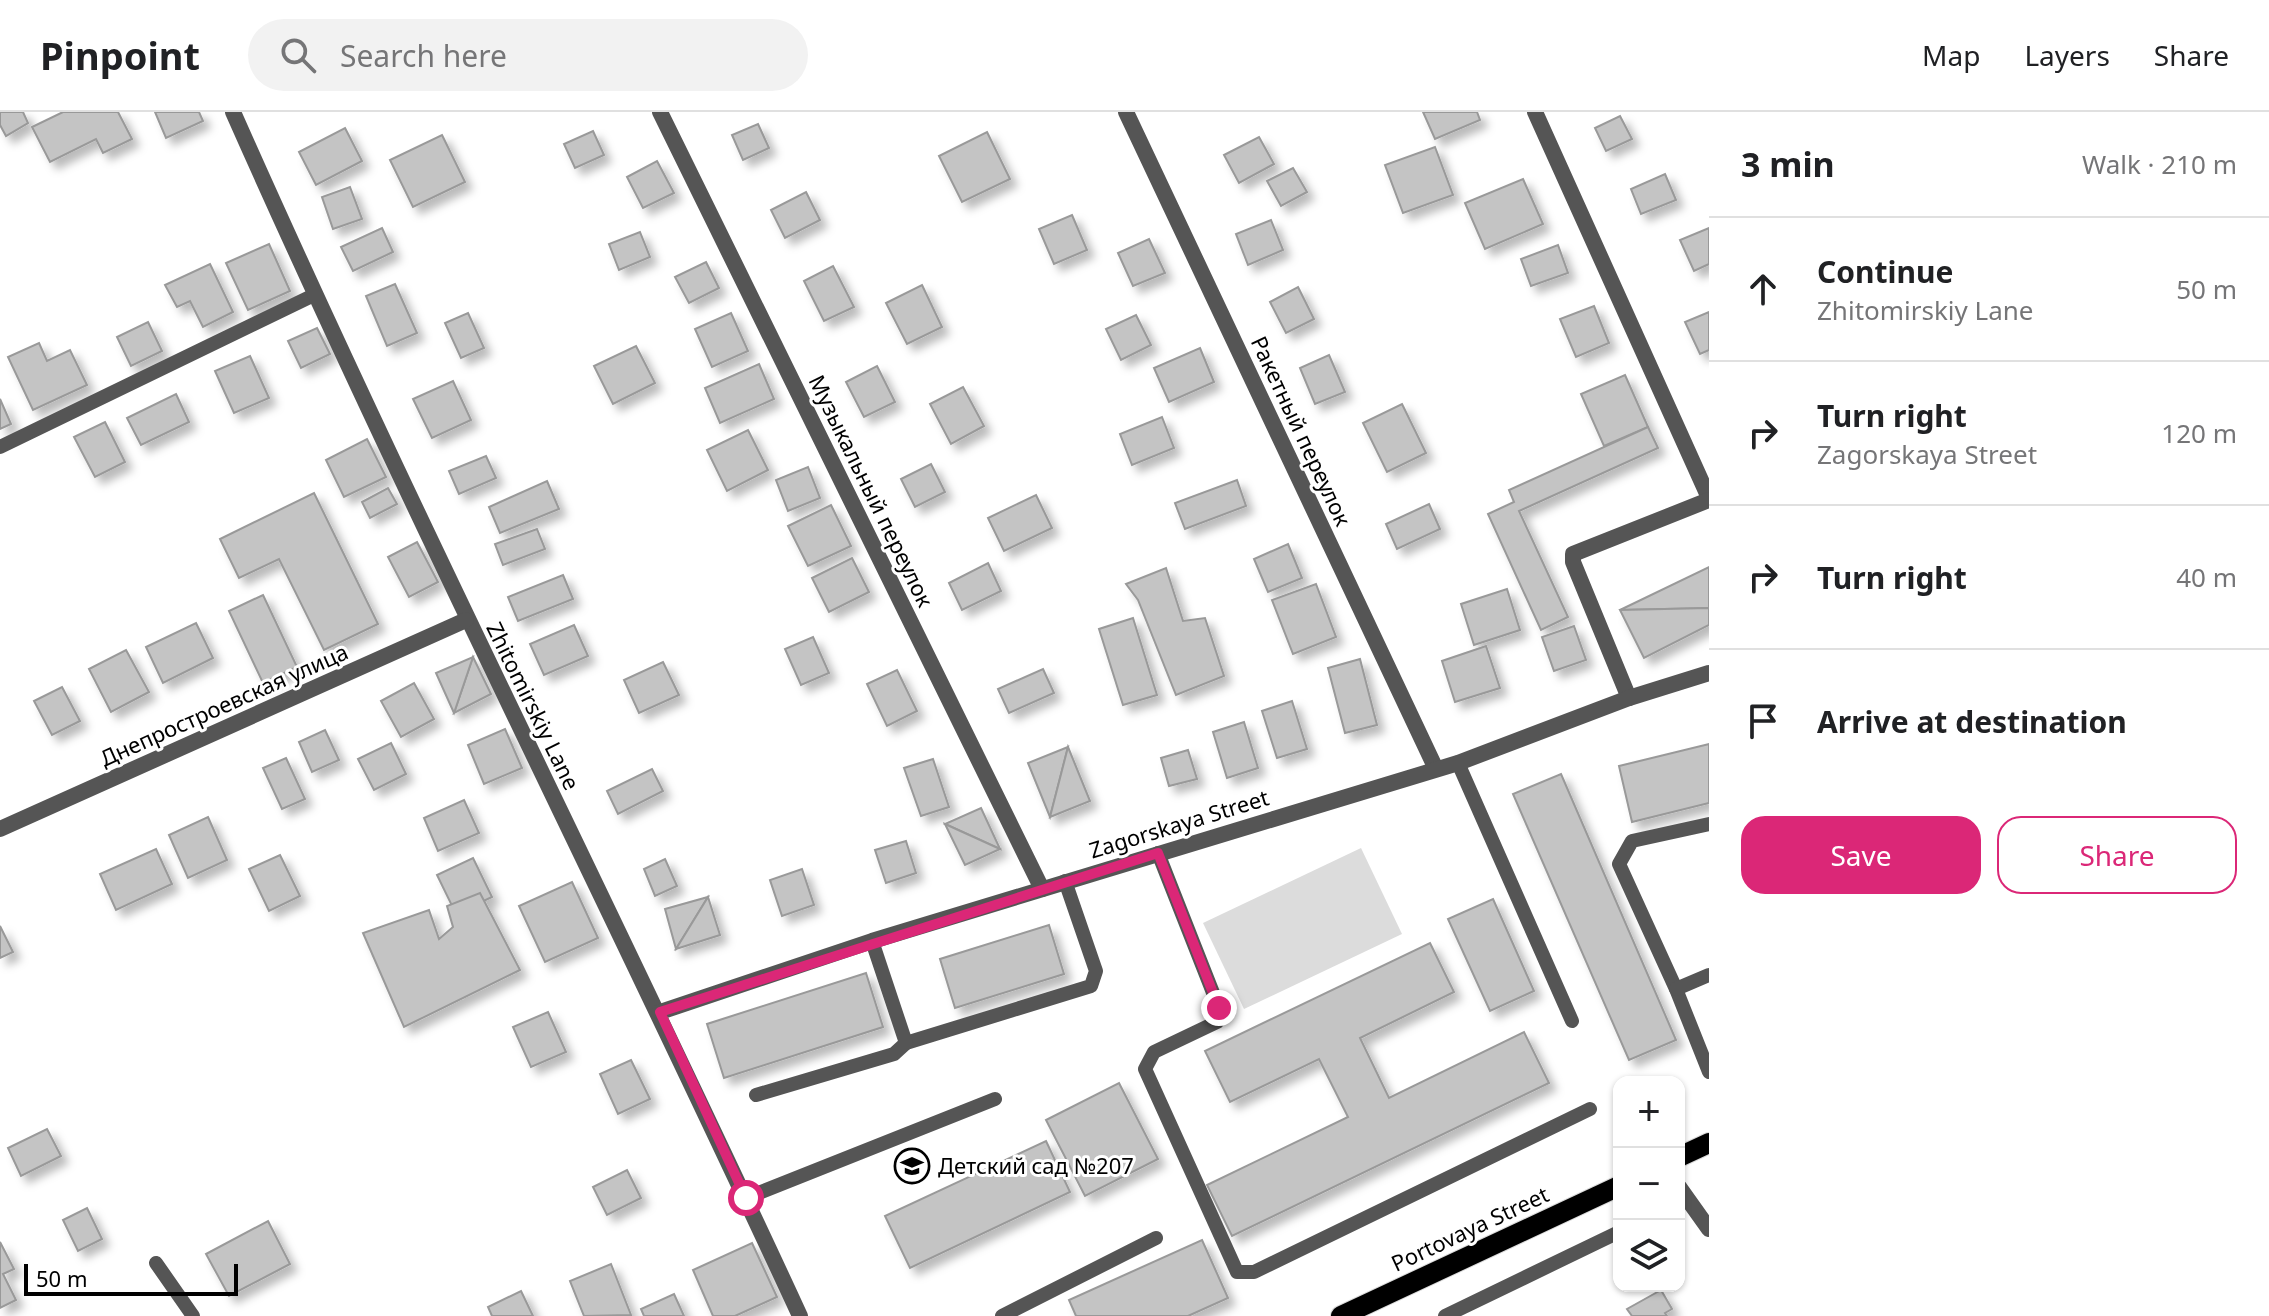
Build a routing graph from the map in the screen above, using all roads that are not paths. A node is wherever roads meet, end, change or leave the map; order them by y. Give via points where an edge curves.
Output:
1 (233, 112) edge
2 (660, 112) edge
3 (1126, 112) edge
4 (1535, 112) edge
5 (314, 295) junction
6 (0, 447) edge
7 (1709, 499) edge
8 (466, 620) junction
9 (1709, 673) edge
10 (1629, 698) junction
11 (1458, 763) junction
12 (1436, 769) junction
13 (1709, 824) edge
14 (0, 829) edge
15 (1158, 853) junction
16 (1065, 881) junction
17 (1042, 889) junction
18 (872, 941) junction
19 (1709, 975) edge
20 (1676, 989) junction
21 (660, 1012) junction
22 (1572, 1021) dead end
23 (906, 1043) junction
24 (1709, 1072) edge
25 (756, 1095) dead end
26 (995, 1099) dead end
27 (1590, 1109) dead end
28 (1709, 1143) edge
29 (1685, 1154) edge
30 (1613, 1189) edge
31 (746, 1198) junction
32 (1685, 1200) edge
33 (1709, 1229) edge
34 (1613, 1235) edge
35 (1156, 1238) dead end
36 (156, 1263) dead end
37 (1026, 1311) edge
38 (193, 1316) edge
39 (800, 1316) edge
40 (1002, 1316) edge
41 (1341, 1316) edge
42 (1445, 1316) edge

1 - 5 street, Zhitomirskiy Lane
2 - 17 street, Музыкальный переулок
3 - 12 street, Ракетный переулок
4 - 7 street
5 - 6 lane
5 - 8 street, Zhitomirskiy Lane
7 - 10 street via 1573,554
8 - 14 street, Днепростроевская улица
8 - 21 street, Zhitomirskiy Lane
9 - 10 street, Zagorskaya Street
10 - 11 street, Zagorskaya Street
11 - 12 street, Zagorskaya Street
11 - 22 lane
12 - 15 street, Zagorskaya Street
13 - 20 lane via 1632,841 1619,864
15 - 16 street, Zagorskaya Street
15 - 27 lane via 1219,1008 1217,1022 1154,1052 1145,1069 1237,1272 1254,1272
16 - 17 street, Zagorskaya Street
16 - 23 lane via 1096,971 1091,986
17 - 18 street, Zagorskaya Street
18 - 21 street, Zagorskaya Street
18 - 23 lane
19 - 20 lane
20 - 24 lane
21 - 31 street, Zhitomirskiy Lane
23 - 25 lane via 894,1054
26 - 31 lane
28 - 29 main road
30 - 41 main road, Portovaya Street
31 - 39 street, Zhitomirskiy Lane
32 - 33 street
34 - 42 lane
35 - 37 lane
36 - 38 lane
37 - 40 lane

